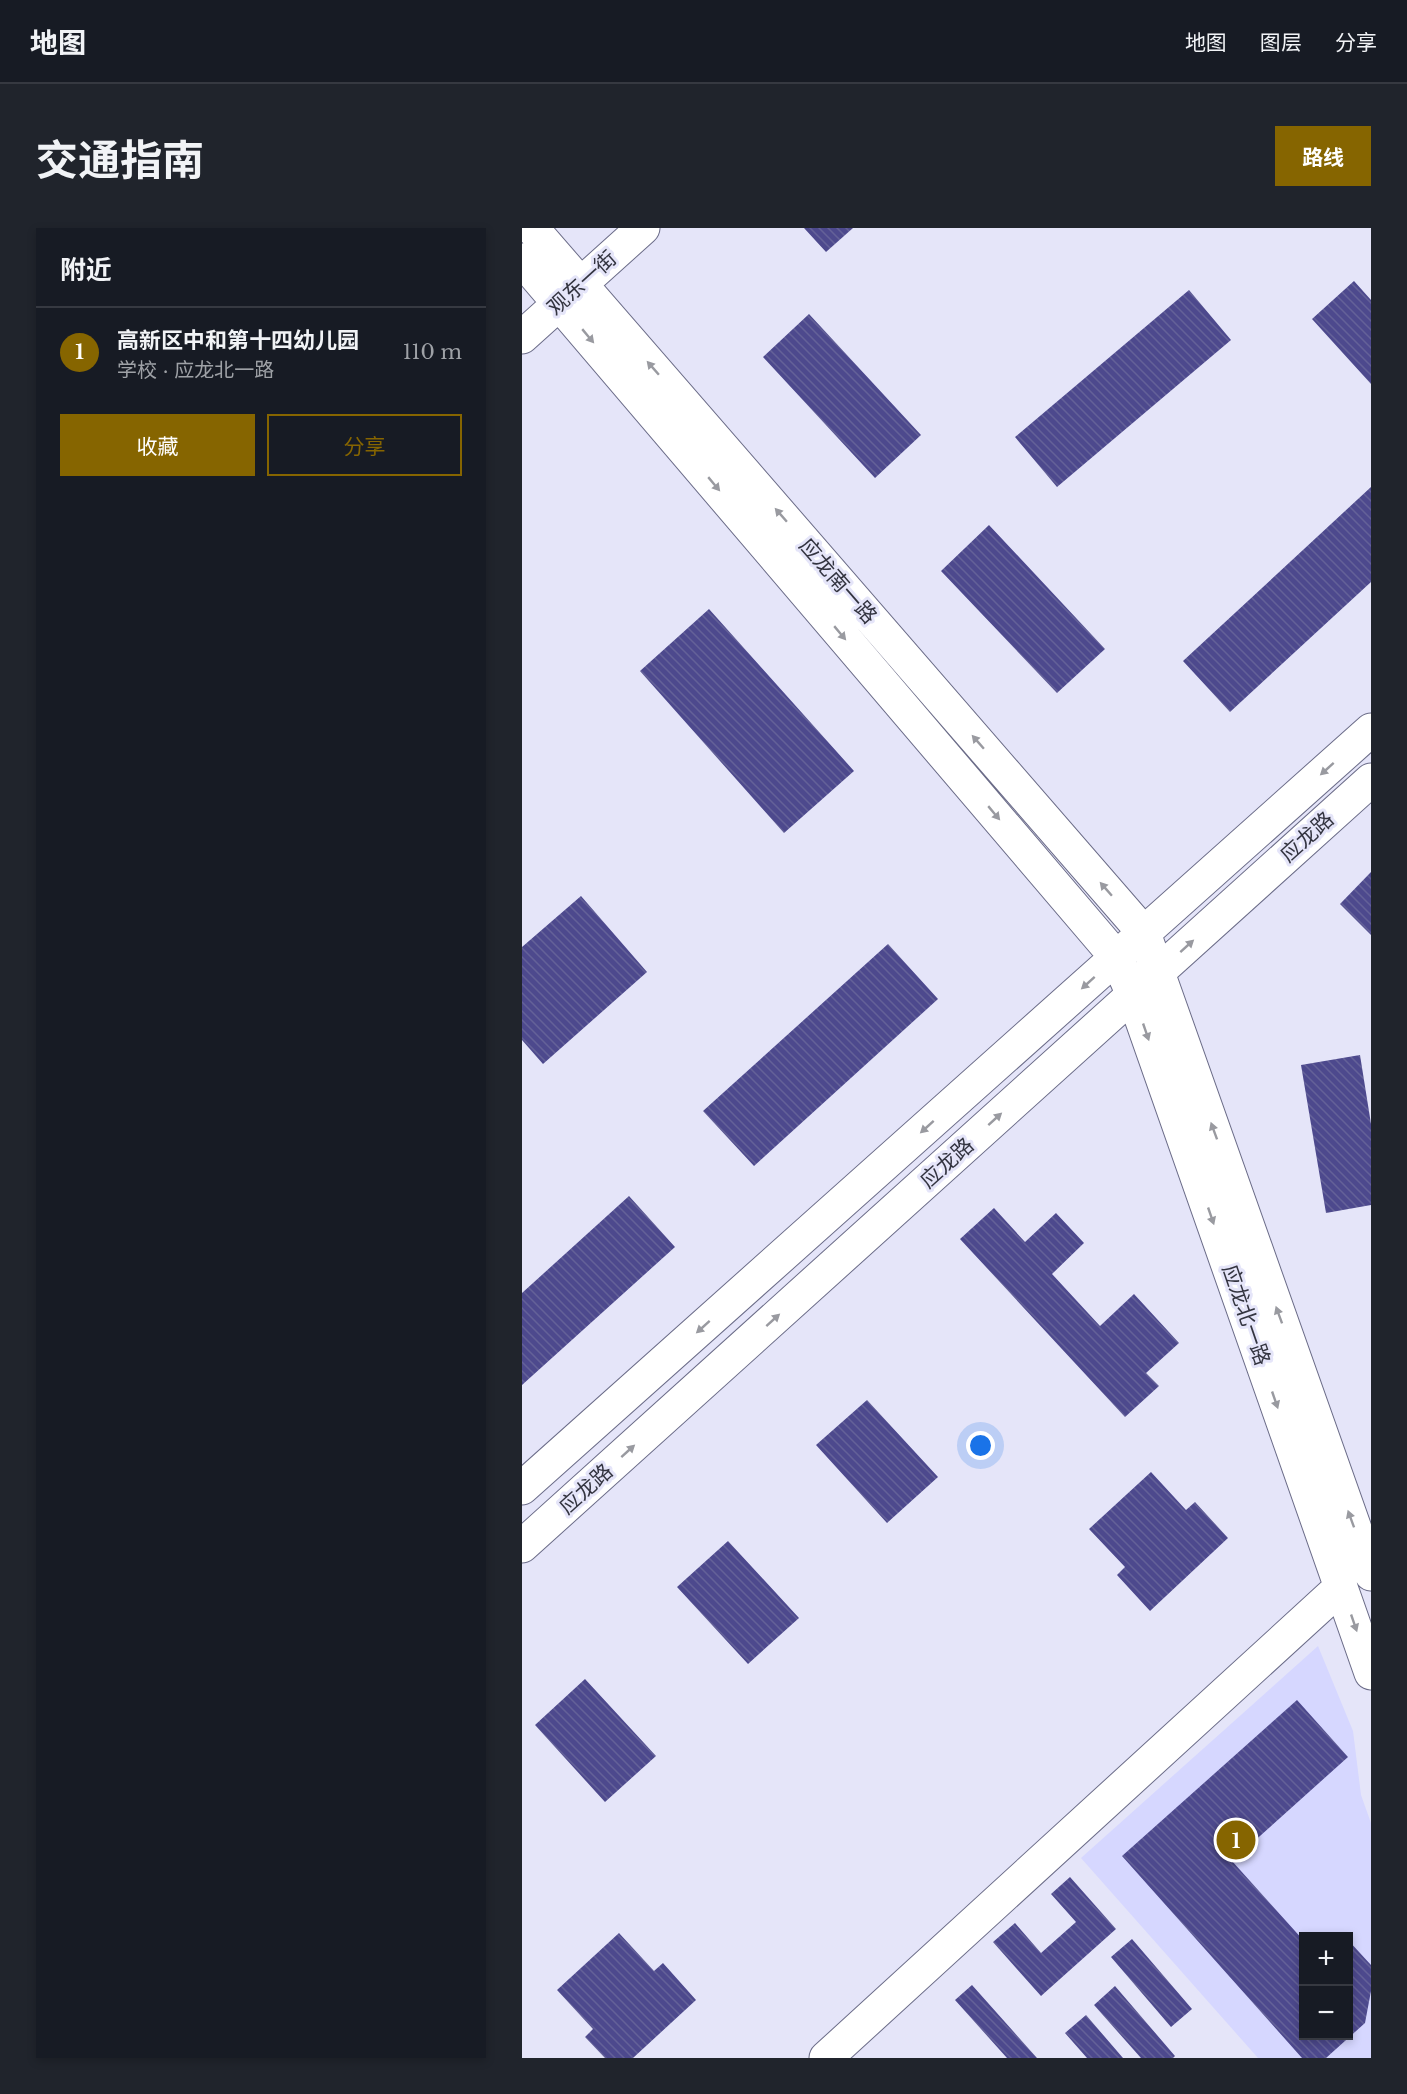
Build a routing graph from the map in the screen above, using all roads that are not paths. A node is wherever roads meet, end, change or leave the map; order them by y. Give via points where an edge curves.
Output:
1 (532, 228) edge
2 (643, 228) edge
3 (522, 260) edge
4 (570, 294) junction
5 (522, 337) edge
6 (1371, 730) edge
7 (1371, 780) edge
8 (1144, 933) junction
9 (1117, 958) junction
10 (1158, 972) junction
11 (1133, 995) junction
12 (522, 1488) edge
13 (522, 1546) edge
14 (1371, 1574) edge
15 (1341, 1587) junction
16 (1371, 1673) edge
17 (826, 2058) edge

1 - 4 street, 应龙南一路
2 - 4 street, 观东一街
3 - 4 street, 应龙南一路
4 - 5 street, 观东一街
8 -> 4 street, 应龙南一路
4 -> 9 street, 应龙南一路
6 -> 8 street, 应龙路
10 -> 7 street, 应龙路
8 - 9 street, 应龙路
8 - 10 street, 应龙北一路
9 - 11 street, 应龙北一路
9 -> 12 street, 应龙路
10 - 11 street, 应龙路
14 -> 10 street, 应龙北一路
13 -> 11 street, 应龙路
11 -> 15 street, 应龙北一路
15 -> 16 street, 应龙北一路
15 - 17 street

